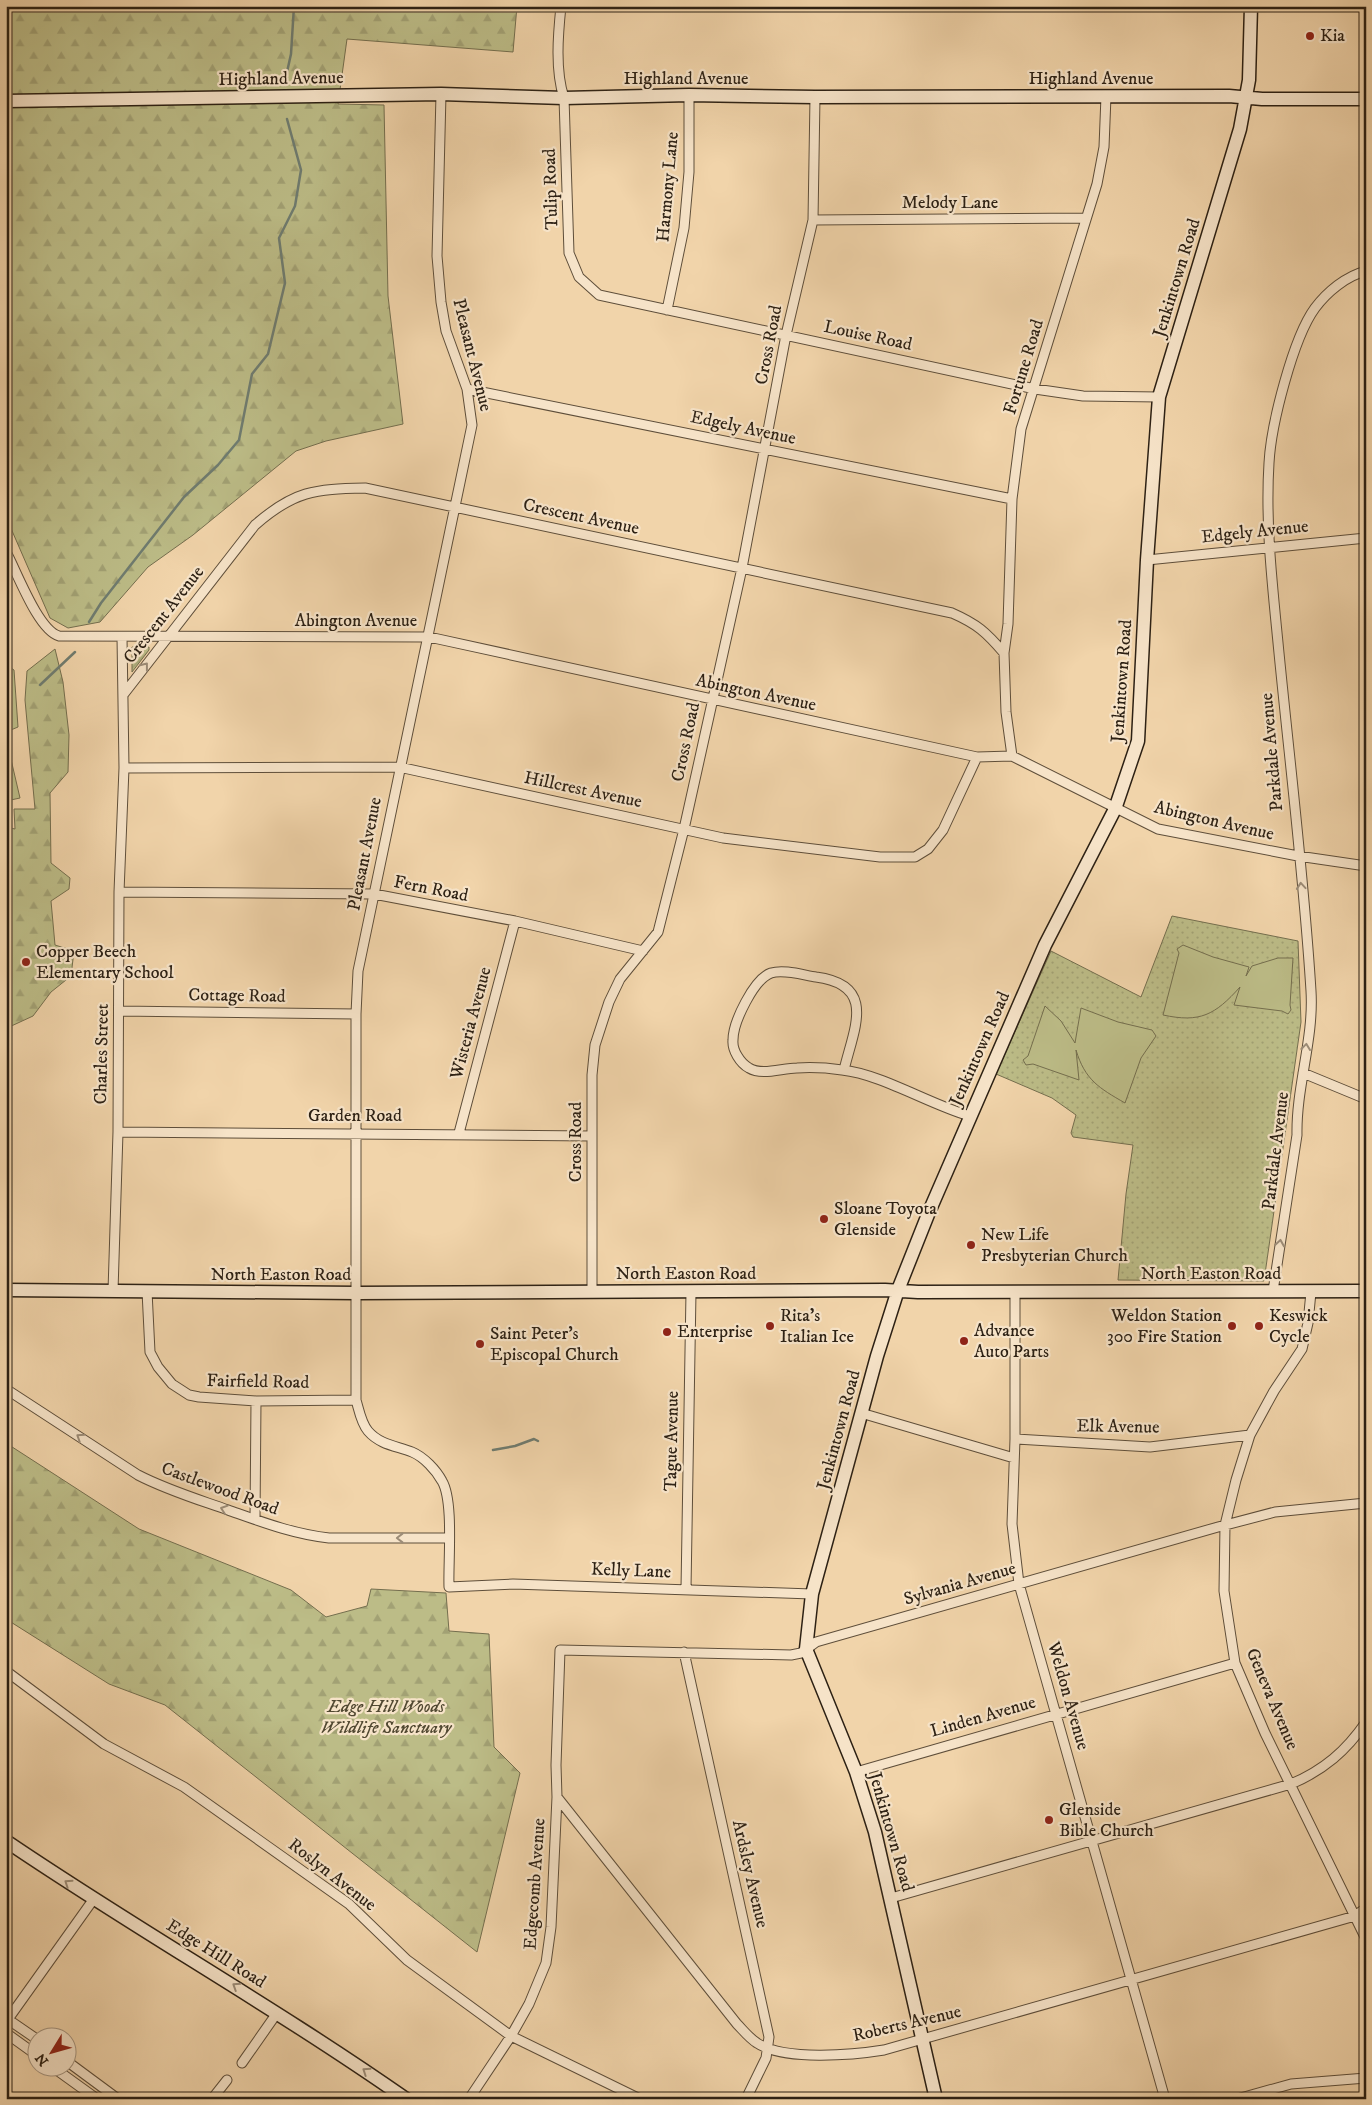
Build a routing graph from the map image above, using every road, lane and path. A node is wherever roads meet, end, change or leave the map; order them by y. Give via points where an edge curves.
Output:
1 (562, 6) edge
2 (1251, 6) edge
3 (441, 94) junction
4 (689, 95) junction
5 (1106, 96) junction
6 (815, 97) junction
7 (1246, 97) junction
8 (564, 98) junction
9 (1366, 99) edge
10 (6, 101) edge
11 (1086, 218) junction
12 (813, 220) junction
13 (1366, 271) edge
14 (579, 277) joint
15 (667, 310) junction
16 (786, 335) junction
17 (467, 389) junction
18 (1034, 389) junction
19 (1159, 397) junction
20 (765, 449) junction
21 (1012, 500) junction
22 (455, 506) junction
23 (1366, 538) edge
24 (1269, 546) junction
25 (6, 552) edge
26 (1148, 560) junction
27 (742, 568) junction
28 (122, 637) junction
29 (167, 637) junction
30 (429, 637) junction
31 (1004, 653) junction
32 (123, 695) junction
33 (712, 700) junction
34 (1012, 756) junction
35 (977, 757) junction
36 (399, 767) junction
37 (124, 768) junction
38 (1115, 809) junction
39 (684, 829) junction
40 (1298, 856) junction
41 (1366, 866) edge
42 (119, 892) junction
43 (374, 894) junction
44 (515, 921) junction
45 (643, 951) junction
46 (119, 1011) junction
47 (356, 1014) junction
48 (844, 1070) junction
49 (1303, 1073) junction
50 (1366, 1099) edge
51 (970, 1116) junction
52 (118, 1132) junction
53 (356, 1132) junction
54 (459, 1133) junction
55 (592, 1136) junction
56 (6, 1290) edge
57 (898, 1290) junction
58 (114, 1291) junction
59 (147, 1291) junction
60 (592, 1291) junction
61 (1015, 1291) junction
62 (1273, 1291) junction
63 (1366, 1291) edge
64 (690, 1292) junction
65 (1311, 1292) junction
66 (356, 1293) junction
67 (6, 1389) edge
68 (256, 1400) junction
69 (356, 1400) junction
70 (861, 1414) junction
71 (1250, 1435) junction
72 (1015, 1439) junction
73 (1014, 1458) junction
74 (1366, 1503) edge
75 (255, 1519) junction
76 (1225, 1525) junction
77 (449, 1538) junction
78 (1019, 1584) junction
79 (449, 1587) joint
80 (686, 1589) junction
81 (812, 1594) junction
82 (806, 1649) junction
83 (560, 1650) joint
84 (684, 1652) junction
85 (1235, 1663) junction
86 (6, 1671) edge
87 (1056, 1713) junction
88 (1366, 1722) edge
89 (856, 1772) junction
90 (1292, 1784) junction
91 (557, 1797) junction
92 (6, 1841) edge
93 (1093, 1841) junction
94 (891, 1898) junction
95 (92, 1900) junction
96 (1366, 1908) edge
97 (1355, 1916) junction
98 (1366, 1917) edge
99 (1366, 1939) edge
100 (1131, 1980) junction
101 (277, 2013) junction
102 (7, 2020) edge
103 (6, 2033) edge
104 (28, 2034) edge
105 (511, 2036) junction
106 (922, 2041) junction
107 (28, 2049) edge
108 (769, 2049) junction
109 (242, 2062) dead end
110 (78, 2069) edge
111 (68, 2078) edge
112 (1366, 2078) edge
113 (227, 2080) dead end
114 (97, 2099) edge
115 (118, 2099) edge
116 (212, 2099) edge
117 (406, 2099) edge
118 (469, 2099) edge
119 (640, 2099) edge
120 (746, 2099) edge
121 (936, 2099) edge
122 (1165, 2099) edge
123 (1237, 2099) edge

1 - 8 street, Tulip Road via 559,84
2 - 7 street, Jenkintown Road
3 - 8 street, Highland Avenue
3 - 10 street, Highland Avenue
3 - 17 street, Pleasant Avenue via 437,256 441,302 446,332
4 - 6 street, Highland Avenue
4 - 8 street, Highland Avenue
4 - 15 street, Harmony Lane via 689,172 684,228
5 - 6 street, Highland Avenue
5 - 7 street, Highland Avenue
5 - 11 street, Fortune Road via 1104,148
6 - 12 street, Cross Road
7 - 9 street, Highland Avenue
7 - 19 street, Jenkintown Road via 1240,129
8 - 14 street, Tulip Road via 569,253
11 - 12 street, Melody Lane
11 - 18 street, Fortune Road
12 - 16 street, Cross Road
13 - 24 street, Parkdale Avenue via 1327,294 1314,309 1296,350 1274,423 1269,461
14 - 15 street, Louise Road via 599,294
15 - 16 street, Louise Road
16 - 18 street, Louise Road
16 - 20 street, Cross Road
17 - 20 street, Edgely Avenue
17 - 22 street, Pleasant Avenue via 472,425
18 - 19 street, Louise Road via 1083,396
18 - 21 street, Fortune Road via 1021,429
19 - 26 street, Jenkintown Road
20 - 21 street, Edgely Avenue
20 - 27 street, Cross Road
21 - 31 street, Fortune Road
22 - 27 street, Crescent Avenue
22 - 29 street, Crescent Avenue via 365,488 321,489 295,497 274,508 255,525
22 - 30 street, Pleasant Avenue
23 - 24 street, Edgely Avenue
24 - 26 street, Edgely Avenue
24 - 40 street, Parkdale Avenue
25 - 28 street, Abington Avenue via 44,625 54,635
26 - 38 street, Jenkintown Road via 1138,741
27 - 31 street, Crescent Avenue via 952,613 986,632
27 - 33 street, Cross Road
28 - 29 street, Abington Avenue
28 - 32 street, Charles Street
29 - 30 street, Abington Avenue
32 -> 29 street, Crescent Avenue
30 - 33 street, Abington Avenue
30 - 36 street, Pleasant Avenue
31 - 34 street via 1006,712
32 - 37 street, Charles Street
33 - 35 street, Abington Avenue
33 - 39 street, Cross Road
34 - 35 street, Abington Avenue
34 - 38 street, Abington Avenue
35 - 39 street, Hillcrest Avenue via 942,830 928,849 915,858 880,857 733,839
36 - 37 street, Hillcrest Avenue
36 - 39 street, Hillcrest Avenue
36 - 43 street, Pleasant Avenue
37 - 42 street, Charles Street
38 - 40 street, Abington Avenue via 1158,828
38 - 51 street, Jenkintown Road via 1045,945
39 - 45 street, Cross Road via 658,932
40 - 41 street, Abington Avenue
49 -> 40 street, Parkdale Avenue via 1311,994
42 - 43 street, Fern Road
42 - 46 street, Charles Street
43 - 44 street, Fern Road
43 - 47 street, Pleasant Avenue via 358,971
44 - 45 street, Fern Road
44 - 54 street, Wisteria Avenue
45 - 55 street, Cross Road via 616,987 595,1046
46 - 47 street, Cottage Road
46 - 52 street, Charles Street
47 - 53 street, Pleasant Avenue
48 - 48 street via 796,1068 758,1072 748,1068 736,1054 732,1041 758,981 771,973 782,972 834,979 850,990 857,1008
48 - 51 street
49 - 50 street
62 -> 49 street, Parkdale Avenue via 1297,1135
51 - 57 street, Jenkintown Road
52 - 53 street, Garden Road
52 - 58 street, Charles Street
53 - 54 street, Garden Road
53 - 66 street, Pleasant Avenue
54 - 55 street, Garden Road
55 - 60 street, Cross Road
56 - 58 street, North Easton Road
57 - 61 street, North Easton Road
57 - 64 street, North Easton Road
57 - 70 street, Jenkintown Road
58 - 59 street, North Easton Road
59 - 66 street, North Easton Road
59 - 68 street, Fairfield Road via 150,1352 172,1384 199,1397
60 - 64 street, North Easton Road
60 - 66 street, North Easton Road
61 - 62 street, North Easton Road
61 - 72 street, Weldon Avenue
62 - 65 street, North Easton Road
63 - 65 street, North Easton Road
64 - 80 street, Tague Avenue
65 - 71 street, Geneva Avenue via 1302,1349
66 - 69 street, Pleasant Avenue
75 -> 67 street, Castlewood Road via 160,1486 138,1475
68 - 69 street, Fairfield Road
68 - 75 street
69 - 77 street, Pleasant Avenue via 368,1431 389,1446 420,1457 443,1482 448,1505
70 - 73 street
70 - 81 street, Jenkintown Road
71 - 72 street, Elk Avenue via 1150,1447
71 - 76 street, Geneva Avenue
72 - 73 street, Weldon Avenue
73 - 78 street, Weldon Avenue via 1012,1524
74 - 76 street, Sylvania Avenue via 1275,1512
77 -> 75 street, Castlewood Road via 310,1536
76 - 78 street, Sylvania Avenue
76 - 85 street, Geneva Avenue via 1224,1591
77 - 79 street, Pleasant Avenue
78 - 82 street, Sylvania Avenue via 816,1642
78 - 87 street, Weldon Avenue
79 - 80 street, Kelly Lane via 513,1584
80 - 81 street, Kelly Lane
81 - 82 street, Jenkintown Road
82 - 84 street, Sylvania Avenue via 791,1655
82 - 89 street, Jenkintown Road
83 - 84 street, Sylvania Avenue
83 - 91 street, Edgecomb Avenue
84 - 108 street, Ardsley Avenue via 764,2009
85 - 87 street, Linden Avenue
85 - 90 street, Geneva Avenue via 1265,1733
86 - 105 street, Roslyn Avenue via 104,1744 184,1787 342,1899 407,1960
87 - 89 street, Linden Avenue
87 - 93 street, Weldon Avenue
88 - 90 street via 1332,1762
89 - 94 street, Jenkintown Road
90 - 93 street
90 - 97 street, Geneva Avenue
91 - 105 street, Edgecomb Avenue via 551,1927 546,1963
91 - 108 street, Roberts Avenue via 737,2024 756,2043
95 -> 92 street, Edge Hill Road
93 - 94 street
93 - 100 street, Weldon Avenue
94 - 106 street, Jenkintown Road
101 -> 95 street, Edge Hill Road
95 - 102 street
96 - 97 street, Roberts Avenue
97 - 98 street
97 - 99 street, Geneva Avenue
97 - 100 street, Roberts Avenue
100 - 106 street, Roberts Avenue
100 - 122 street, Weldon Avenue
101 - 109 street
117 -> 101 street, Edge Hill Road
102 - 104 street
103 - 107 street
105 - 118 street, Edgecomb Avenue
105 - 119 street, Roslyn Avenue
106 - 108 street, Roberts Avenue via 840,2055
106 - 121 street, Jenkintown Road
108 - 120 street, Ardsley Avenue
110 - 115 street
111 - 114 street
112 - 123 street via 1291,2084
113 - 116 street

